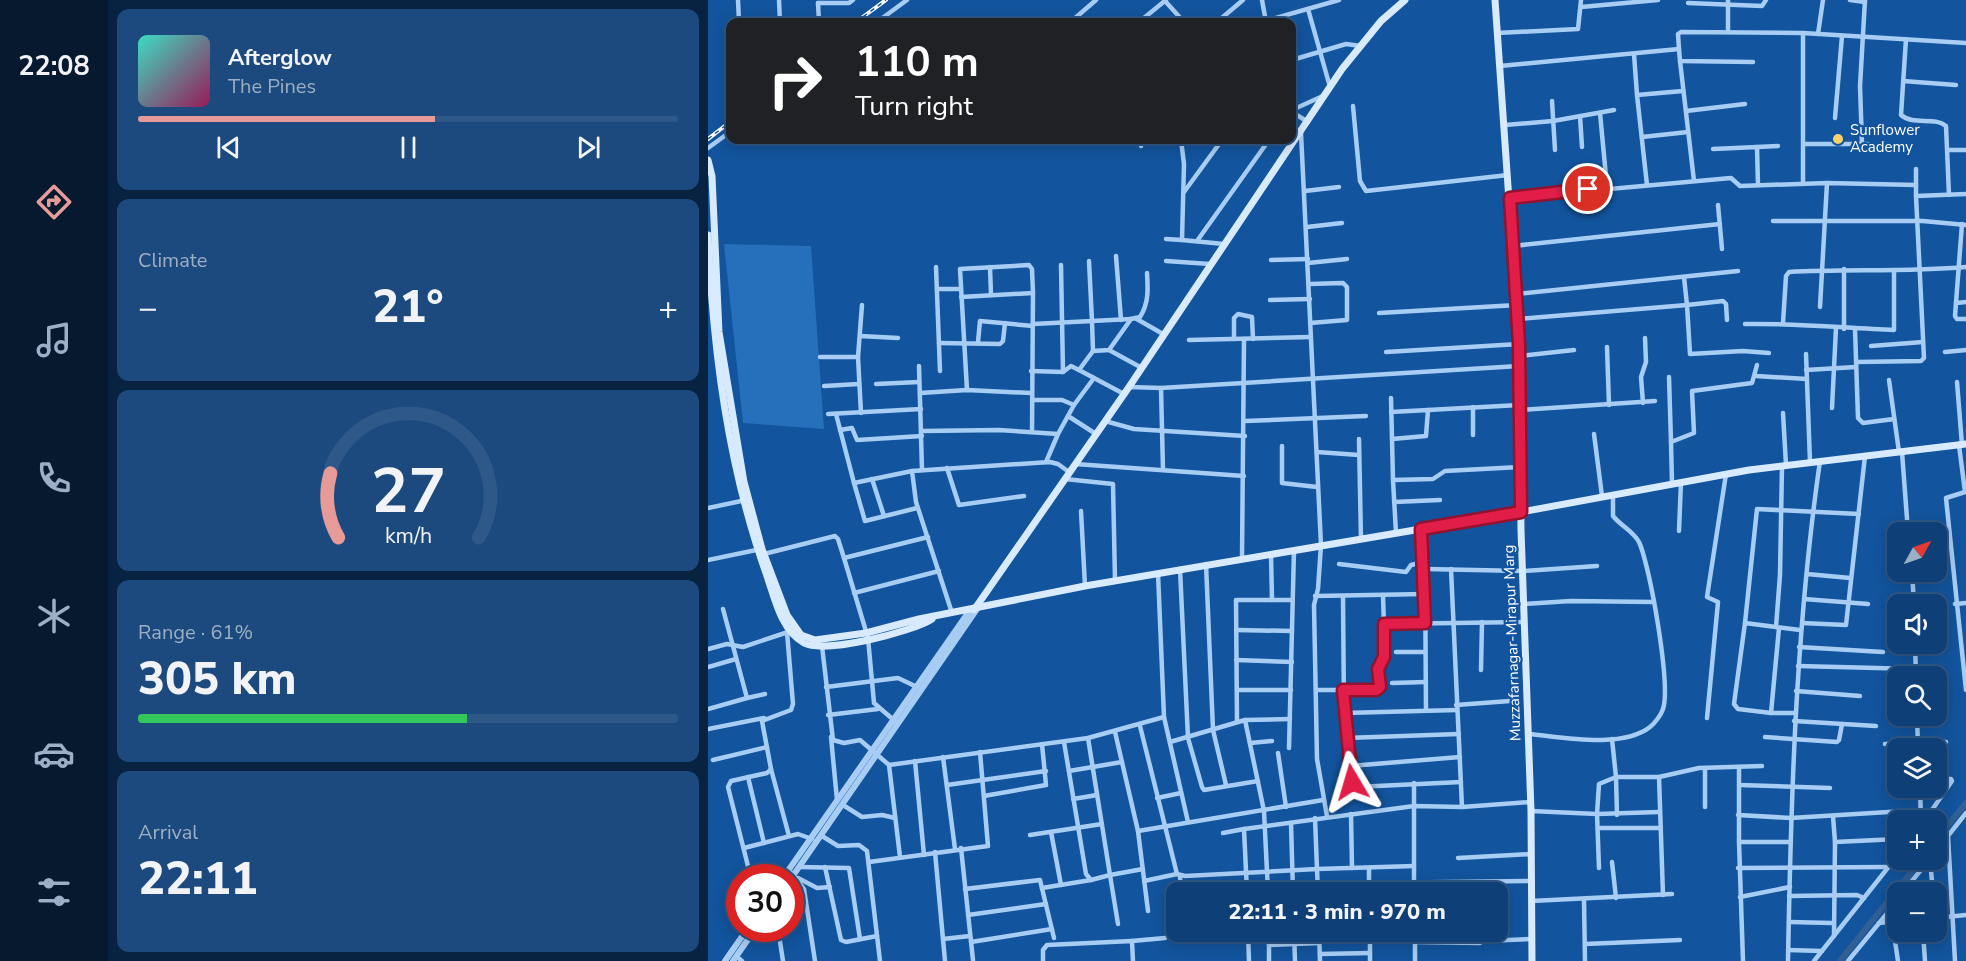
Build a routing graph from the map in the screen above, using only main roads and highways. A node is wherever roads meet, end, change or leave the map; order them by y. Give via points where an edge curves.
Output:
1 (1405, 0) edge
2 (1495, 0) edge
3 (1296, 139) edge
4 (1292, 144) edge
5 (708, 160) edge
6 (710, 235) edge
7 (1963, 445) edge
8 (1521, 512) junction
9 (974, 610) junction
10 (791, 631) junction
11 (867, 636) junction
12 (1532, 961) edge

1 - 3 main road via 1361,46
2 - 8 main road, Muzzafarnagar-Mirapur Marg via 1517,294
4 - 9 main road
5 - 6 main road via 712,176
6 - 10 main road via 713,324 746,500 775,600
7 - 8 main road via 1726,474
8 - 9 main road via 1115,580
8 - 12 main road, Muzzafarnagar-Mirapur Marg
9 - 11 main road
10 - 11 main road via 814,640
10 - 11 main road via 804,643 822,646

